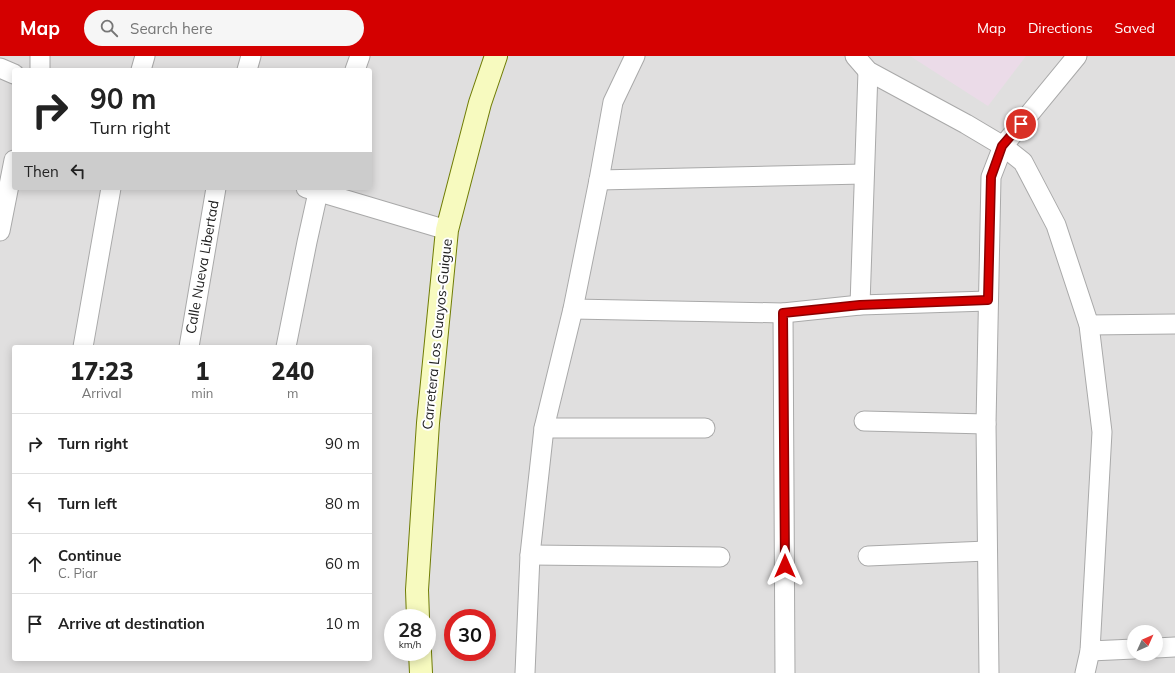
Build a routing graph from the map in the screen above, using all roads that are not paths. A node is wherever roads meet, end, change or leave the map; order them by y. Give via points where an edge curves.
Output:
1 (40, 56) edge
2 (145, 56) edge
3 (251, 56) edge
4 (360, 56) edge
5 (496, 56) edge
6 (635, 56) edge
7 (855, 56) edge
8 (1077, 56) edge
9 (0, 68) edge
10 (40, 68) edge
11 (142, 68) edge
12 (248, 68) edge
13 (356, 68) edge
14 (868, 71) junction
15 (12, 73) edge
16 (1002, 146) junction
17 (12, 170) edge
18 (864, 174) junction
19 (599, 180) junction
20 (111, 190) edge
21 (216, 190) edge
22 (314, 190) edge
23 (317, 190) edge
24 (447, 230) junction
25 (0, 231) edge
26 (988, 300) junction
27 (860, 305) junction
28 (573, 309) junction
29 (783, 313) junction
30 (1175, 324) edge
31 (1089, 325) junction
32 (83, 345) edge
33 (188, 345) edge
34 (286, 345) edge
35 (864, 421) dead end
36 (986, 424) junction
37 (544, 428) junction
38 (705, 428) dead end
39 (987, 552) junction
40 (530, 556) junction
41 (868, 556) dead end
42 (720, 557) dead end
43 (418, 609) edge
44 (1175, 647) edge
45 (1163, 648) edge
46 (1127, 649) edge
47 (1090, 651) junction
48 (420, 661) edge
49 (421, 673) edge
50 (525, 673) edge
51 (785, 673) edge
52 (989, 673) edge
53 (1085, 673) edge

1 - 10 street
2 - 11 street
3 - 12 street
4 - 13 street
5 - 24 main road, Carretera Los Guayos-Guigue via 480,104
6 - 19 street via 613,102
7 - 14 street
8 - 16 street
9 - 15 street
14 - 16 street
14 - 18 street
16 - 26 street via 991,177
16 - 31 street via 1023,162 1056,225
17 - 25 street
18 - 19 street
18 - 27 street
19 - 28 street
20 - 32 street
21 - 33 street, Calle Nueva Libertad
22 - 34 street via 307,242
23 - 24 street
24 - 43 main road, Carretera Los Guayos-Guigue via 427,431
26 - 27 street
26 - 36 street
27 - 29 street
28 - 29 street
28 - 37 street
29 - 51 street
30 - 31 street
31 - 47 street via 1102,432
35 - 36 street
36 - 39 street
37 - 38 street
37 - 40 street
39 - 41 street
39 - 52 street
40 - 42 street
40 - 50 street
44 - 45 street
46 - 47 street
47 - 53 street
48 - 49 main road

